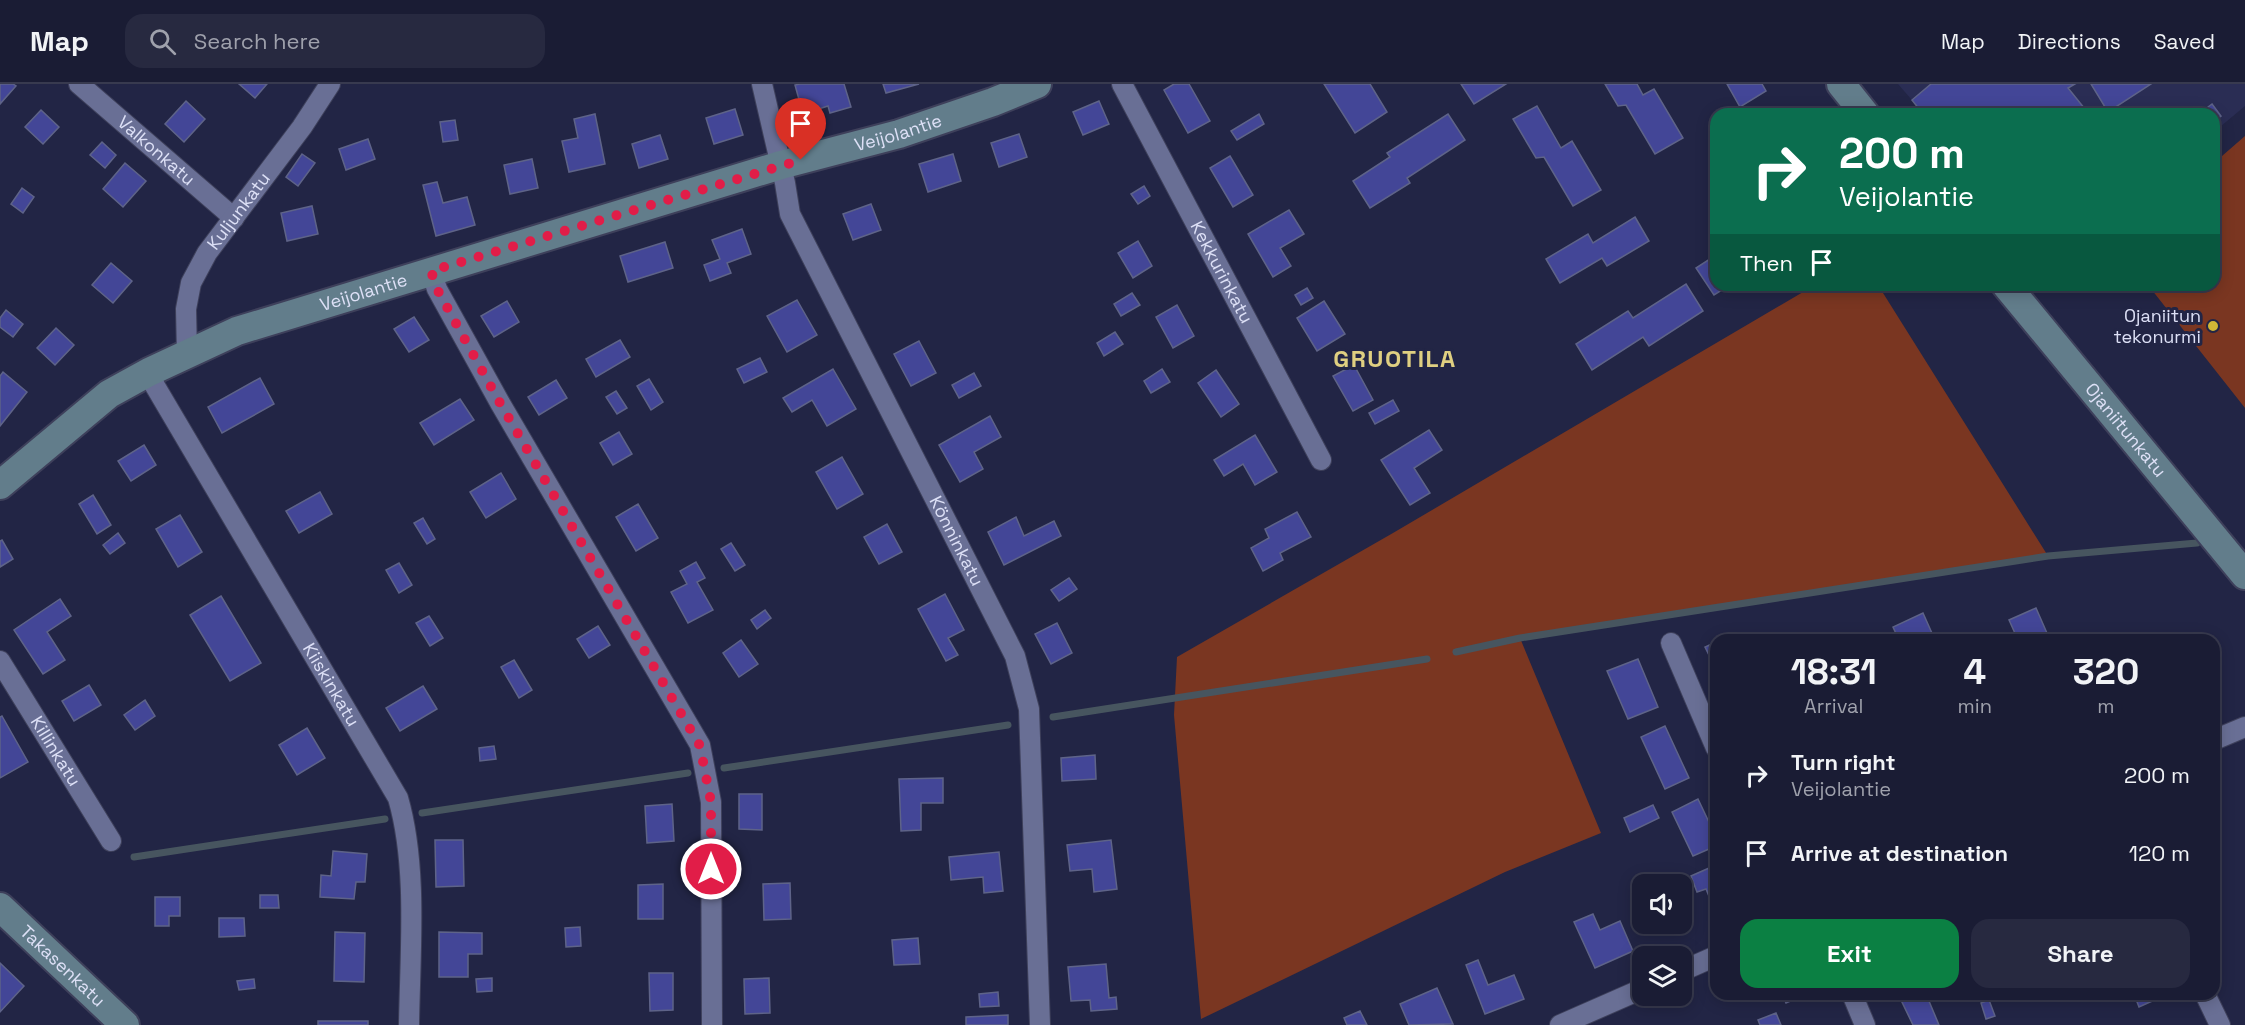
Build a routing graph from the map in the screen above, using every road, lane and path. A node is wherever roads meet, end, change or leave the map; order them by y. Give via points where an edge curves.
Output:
1 (79, 84) edge
2 (330, 84) edge
3 (762, 84) edge
4 (1037, 84) edge
5 (1122, 84) edge
6 (1840, 84) edge
7 (1860, 108) edge
8 (781, 165) junction
9 (234, 218) junction
10 (431, 271) junction
11 (2011, 291) edge
12 (187, 354) junction
13 (149, 372) junction
14 (1321, 460) dead end
15 (0, 485) edge
16 (2245, 575) edge
17 (1671, 643) dead end
18 (0, 661) edge
19 (2245, 727) edge
20 (1710, 734) edge
21 (2220, 737) edge
22 (111, 841) dead end
23 (0, 907) edge
24 (1710, 959) edge
25 (1692, 967) edge
26 (1632, 993) edge
27 (1855, 1000) edge
28 (2208, 1000) edge
29 (1563, 1024) edge
30 (124, 1025) edge
31 (409, 1025) edge
32 (712, 1025) edge
33 (1040, 1025) edge
34 (1865, 1025) edge
35 (2220, 1025) edge

1 - 9 street, Valkonkatu
2 - 9 street, Kuljunkatu
3 - 8 street, Könninkatu
4 - 8 street, Veijolantie via 899,134
5 - 14 street, Kekkurinkatu
6 - 7 street
8 - 10 street, Veijolantie
8 - 33 street, Könninkatu via 790,214 1015,656 1029,709
9 - 12 street, Kuljunkatu via 207,253 191,283 185,318
10 - 12 street, Veijolantie via 237,331
10 - 32 street via 437,289 500,403 700,746 711,802
11 - 16 street, Ojaniitunkatu
12 - 13 street, Veijolantie
13 - 15 street, Veijolantie via 109,394
13 - 31 street, Kiiskinkatu via 398,798 410,866
17 - 20 street
18 - 22 street, Killinkatu
19 - 21 street
23 - 30 street, Takasenkatu
24 - 25 street
26 - 29 street
27 - 34 street
28 - 35 street

